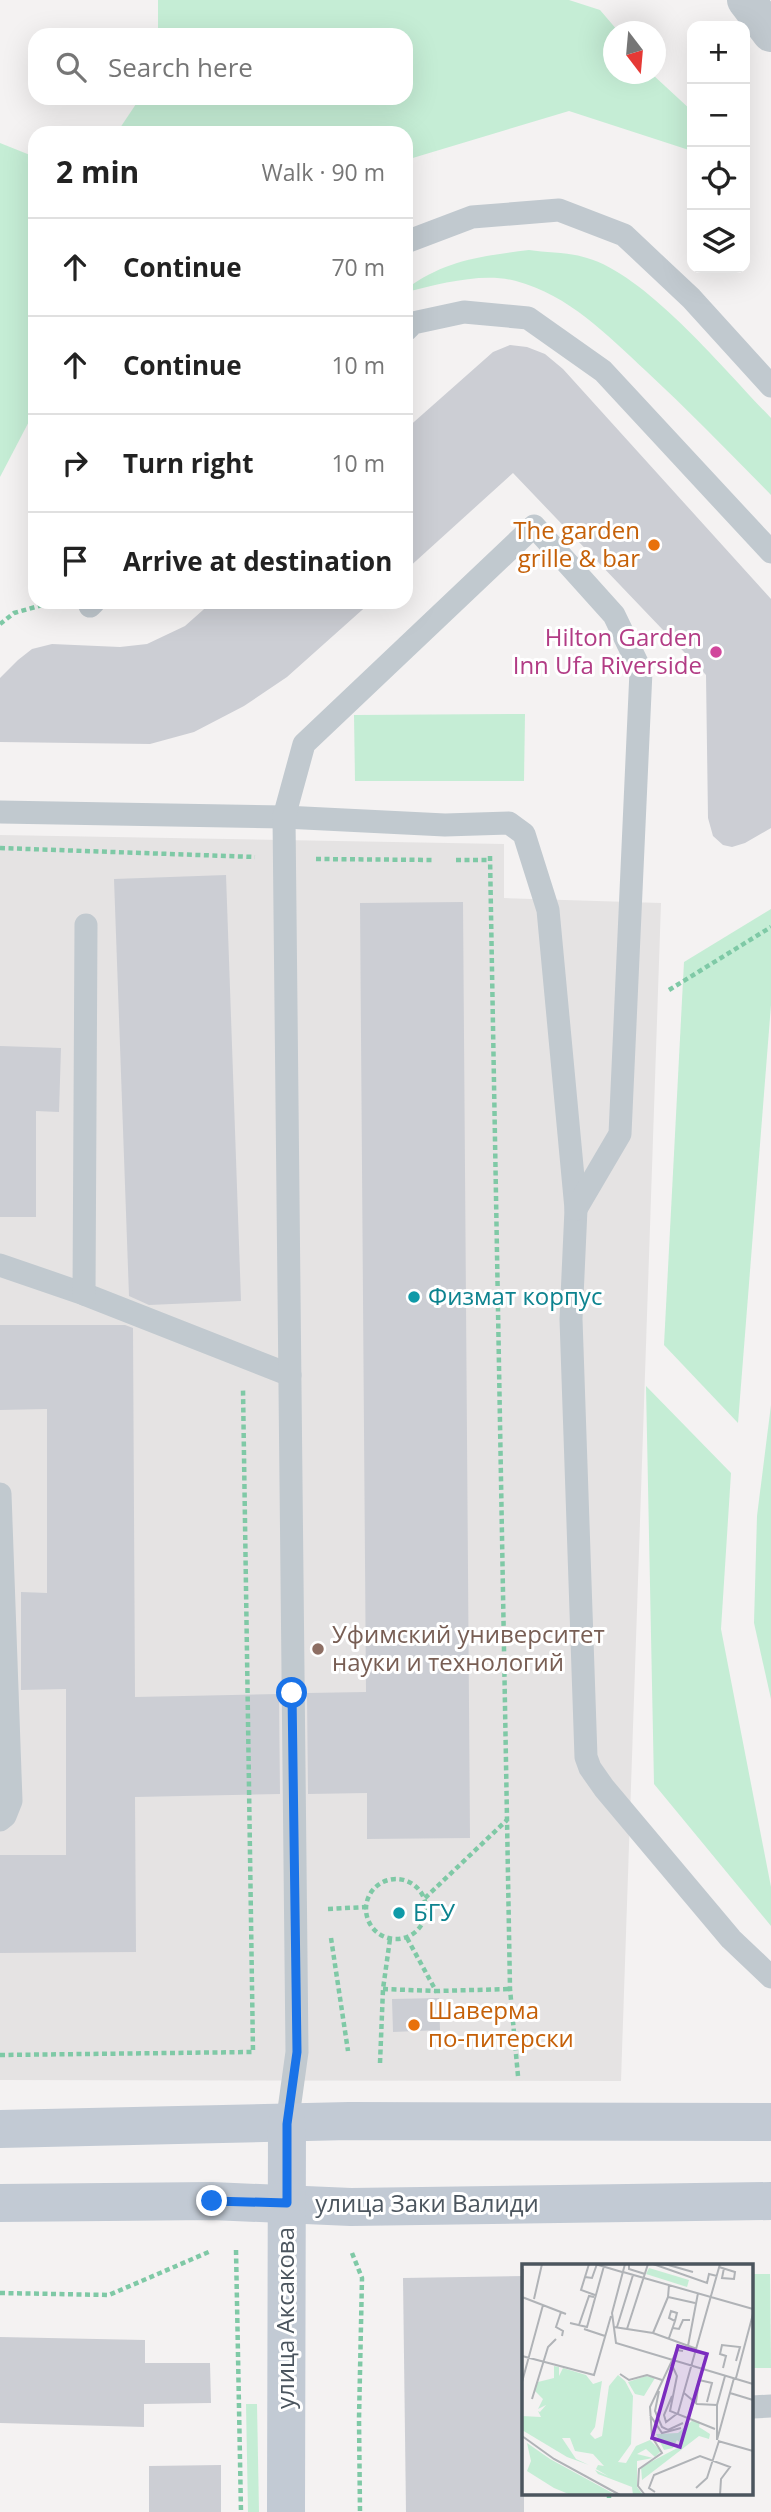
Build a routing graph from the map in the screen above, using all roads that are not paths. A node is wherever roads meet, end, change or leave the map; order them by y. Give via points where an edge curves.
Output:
1 (746, 0) edge
2 (771, 33) edge
3 (413, 239) edge
4 (413, 324) edge
5 (771, 386) edge
6 (771, 552) edge
7 (0, 812) edge
8 (284, 817) junction
9 (86, 925) dead end
10 (576, 1209) junction
11 (0, 1265) edge
12 (83, 1294) junction
13 (289, 1375) junction
14 (0, 1494) edge
15 (0, 1820) edge
16 (771, 1977) edge
17 (771, 2122) edge
18 (287, 2124) junction
19 (0, 2129) edge
20 (771, 2201) edge
21 (0, 2203) edge
22 (287, 2203) junction
23 (286, 2512) edge

1 - 2 street
3 - 5 lane via 472,217 559,210 624,235 691,298
4 - 6 lane via 464,312 528,318 603,371
7 - 8 lane
8 - 10 lane via 445,825 509,823 524,834 548,910
8 - 10 lane via 304,744 534,526 614,615 641,671 620,1134
8 - 13 lane
9 - 12 lane
10 - 16 lane via 571,1319 586,1757 604,1788 731,1939
11 - 12 lane
12 - 13 lane
13 - 18 lane via 297,2052
14 - 15 lane via 11,1801
17 - 18 main road
18 - 19 main road
18 - 22 main road, улица Аксакова
20 - 22 main road, улица Заки Валиди via 351,2207
21 - 22 main road, улица Заки Валиди
22 - 23 main road, улица Аксакова

